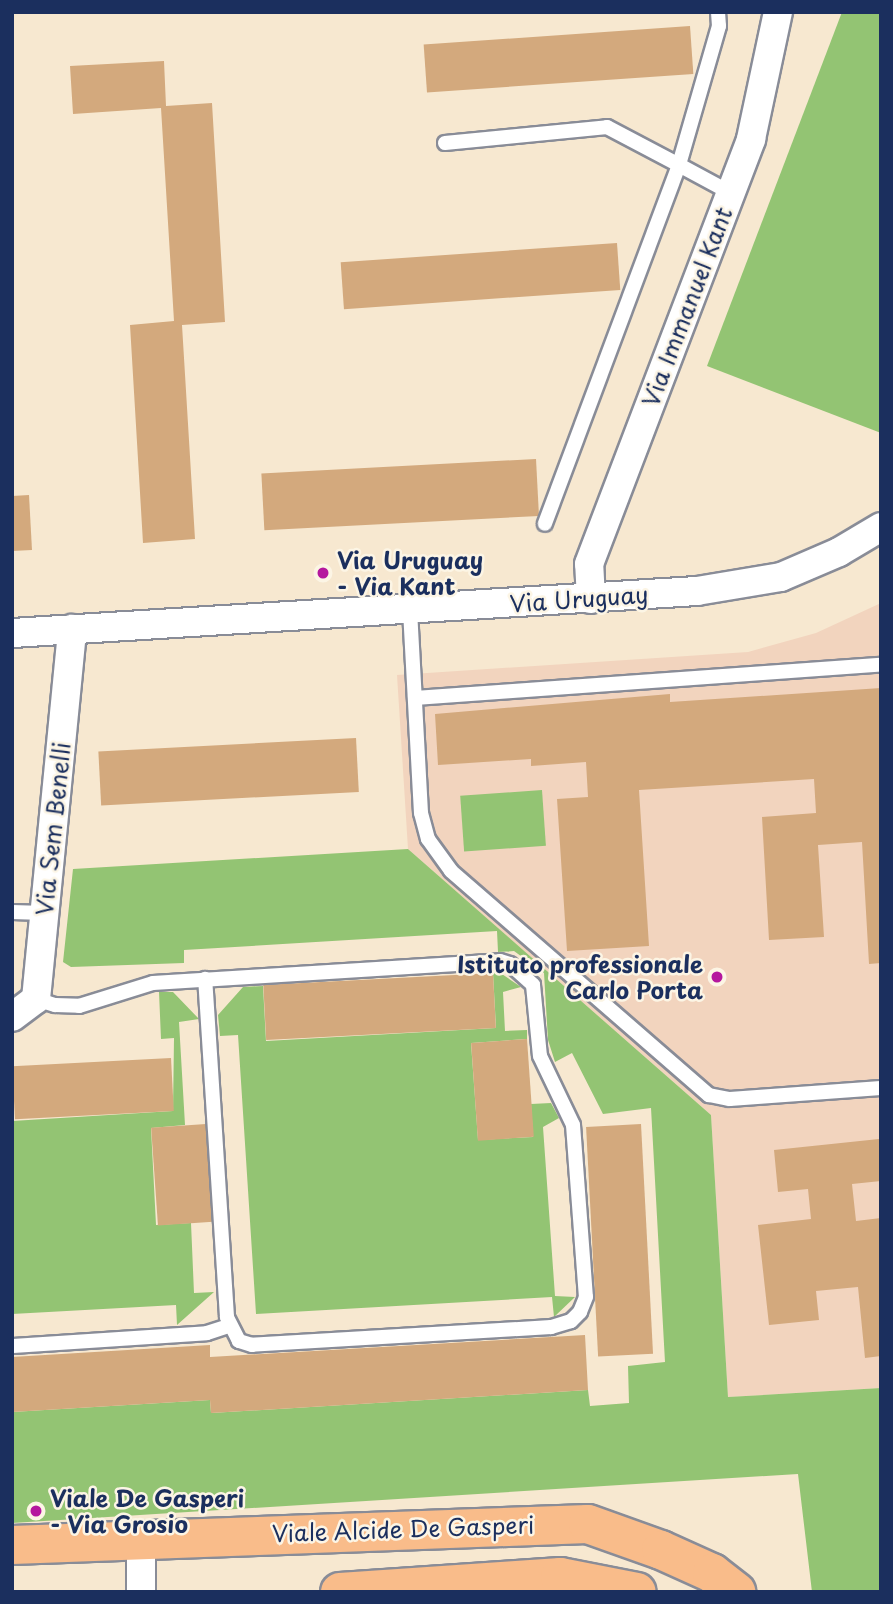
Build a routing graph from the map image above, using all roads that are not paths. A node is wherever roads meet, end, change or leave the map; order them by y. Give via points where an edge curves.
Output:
1 (718, 12) edge
2 (778, 12) edge
3 (445, 143) dead end
4 (679, 165) junction
5 (731, 193) junction
6 (545, 524) dead end
7 (881, 527) edge
8 (591, 599) junction
9 (410, 610) junction
10 (72, 629) junction
11 (12, 633) edge
12 (881, 666) edge
13 (415, 698) junction
14 (12, 912) edge
15 (44, 913) junction
16 (205, 979) junction
17 (36, 999) junction
18 (12, 1017) edge
19 (881, 1088) edge
20 (229, 1326) junction
21 (13, 1346) edge
22 (141, 1538) junction
23 (12, 1545) edge
24 (141, 1592) edge
25 (340, 1592) edge
26 (637, 1592) edge
27 (736, 1592) edge

1 - 4 lane
2 - 5 street, Via Immanuel Kant via 751,139
3 - 4 lane via 607,127
4 - 5 lane
4 - 6 lane
5 - 8 street, Via Immanuel Kant via 589,564
7 - 8 street, Via Uruguay via 820,561 762,582
8 - 9 street, Via Uruguay
9 - 10 street, Via Uruguay
9 - 13 lane
10 - 11 street, Via Uruguay
10 - 15 street, Via Sem Benelli
12 - 13 lane
13 - 19 lane via 421,813 428,839 442,860 699,1089 730,1099
14 - 15 lane
15 - 17 street, Via Sem Benelli
16 - 17 lane via 141,985 79,1006 55,1006
16 - 20 lane
16 - 20 lane via 500,961 527,977 536,994 540,1056 573,1125 586,1297 571,1321 551,1327 252,1345 239,1341
17 - 18 street
20 - 21 lane via 207,1333
22 - 23 main road, Viale Alcide De Gasperi
22 - 24 street
22 - 27 main road, Viale Alcide De Gasperi via 588,1524 661,1549 712,1573
25 - 26 main road via 560,1577

